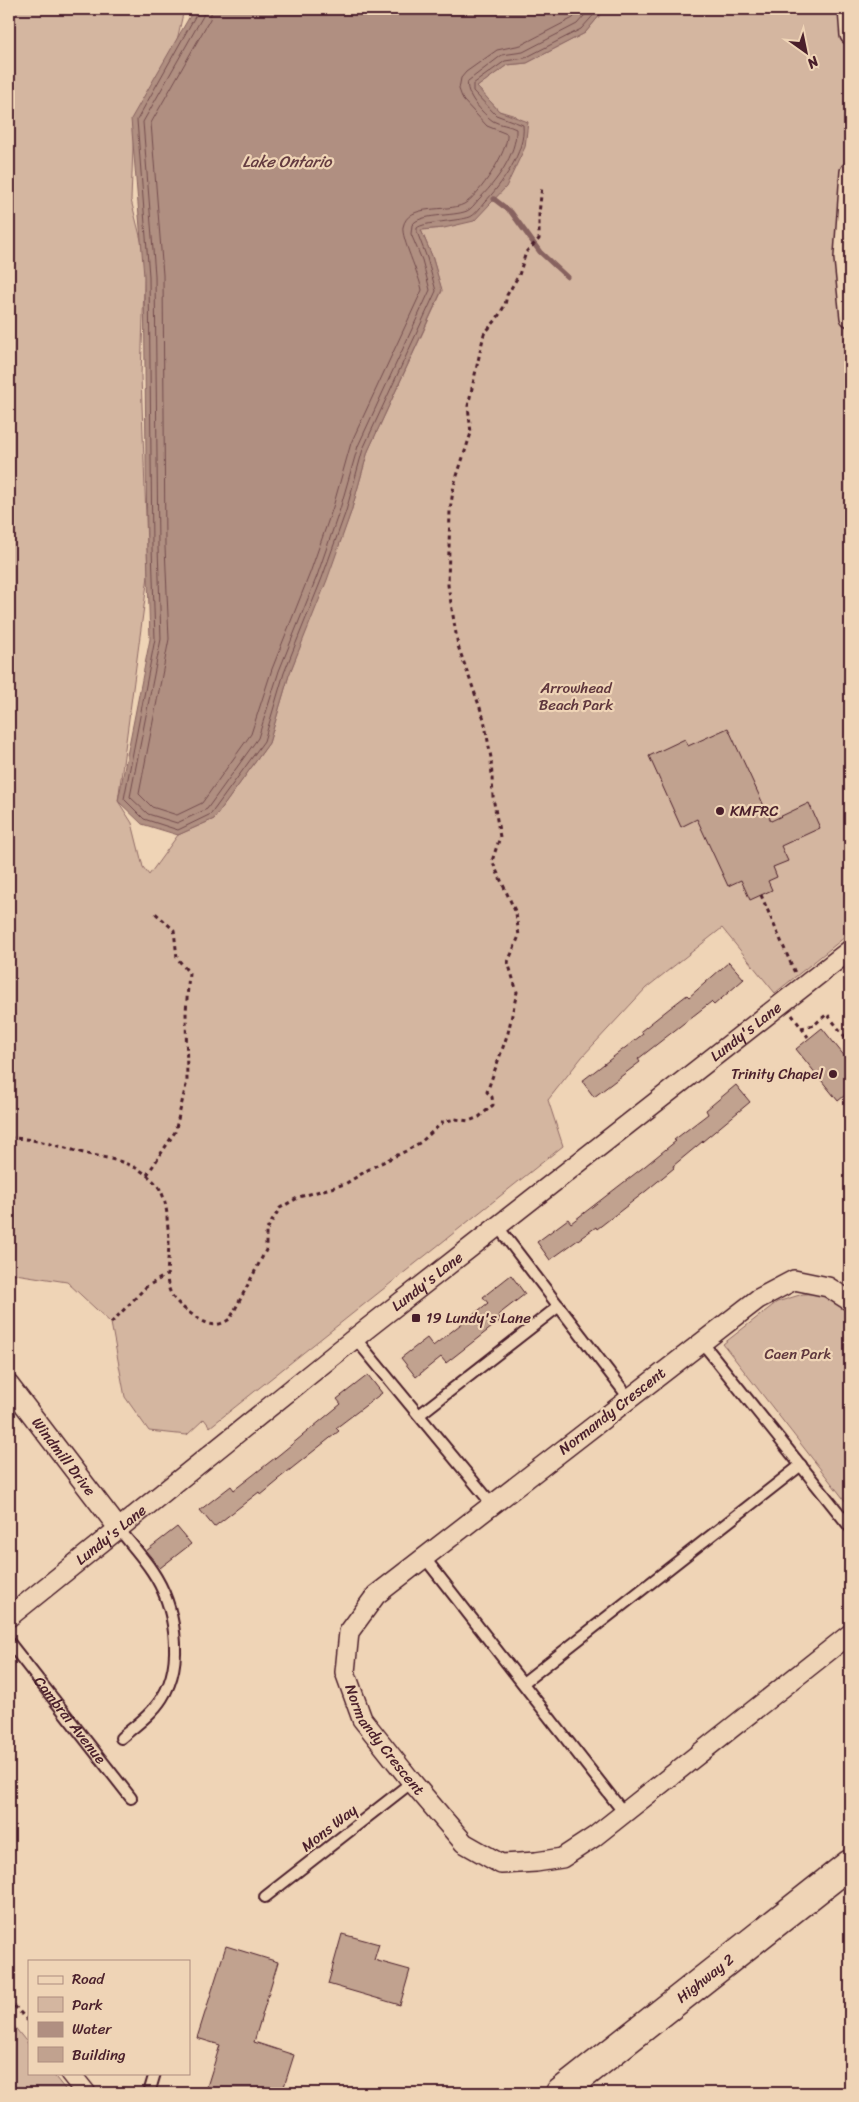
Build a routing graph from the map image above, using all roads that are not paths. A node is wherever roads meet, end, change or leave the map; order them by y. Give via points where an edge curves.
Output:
1 (848, 9) edge
2 (850, 35) edge
3 (850, 172) edge
4 (850, 316) edge
5 (850, 950) edge
6 (498, 1226) junction
7 (850, 1301) edge
8 (559, 1306) junction
9 (355, 1338) junction
10 (701, 1341) junction
11 (9, 1385) edge
12 (629, 1398) junction
13 (418, 1415) junction
14 (801, 1465) junction
15 (492, 1504) junction
16 (850, 1527) edge
17 (119, 1529) junction
18 (424, 1557) junction
19 (9, 1617) edge
20 (850, 1634) edge
21 (9, 1642) edge
22 (523, 1683) junction
23 (120, 1738) dead end
24 (412, 1782) junction
25 (131, 1798) dead end
26 (624, 1813) junction
27 (850, 1864) edge
28 (265, 1897) dead end
29 (71, 2074) edge
30 (155, 2074) edge
31 (86, 2093) edge
32 (149, 2093) edge
33 (560, 2093) edge

1 - 2 street
3 - 4 street via 844,258
5 - 6 street, Lundy's Lane
6 - 8 lane
6 - 9 street, Lundy's Lane
7 - 10 street, Normandy Crescent via 828,1287 794,1280 758,1299
8 - 12 lane
8 - 13 lane
9 - 13 lane
9 - 17 street, Lundy's Lane
10 - 12 street, Normandy Crescent
10 - 14 lane
11 - 17 street, Windmill Drive
12 - 15 street, Normandy Crescent
13 - 15 lane
14 - 16 lane
14 - 22 lane
15 - 18 street, Normandy Crescent
17 - 19 street, Lundy's Lane
17 - 23 lane via 153,1572 174,1624 175,1650 172,1675 162,1698 146,1717
18 - 22 lane
18 - 24 street, Normandy Crescent via 376,1595 350,1632 345,1672 362,1719
20 - 26 street, Normandy Crescent
21 - 25 lane, Cambrai Avenue
22 - 26 lane
24 - 26 street, Normandy Crescent via 464,1843 500,1864 562,1858
24 - 28 lane, Mons Way
27 - 33 main road, Highway 2
29 - 31 street
30 - 32 lane

